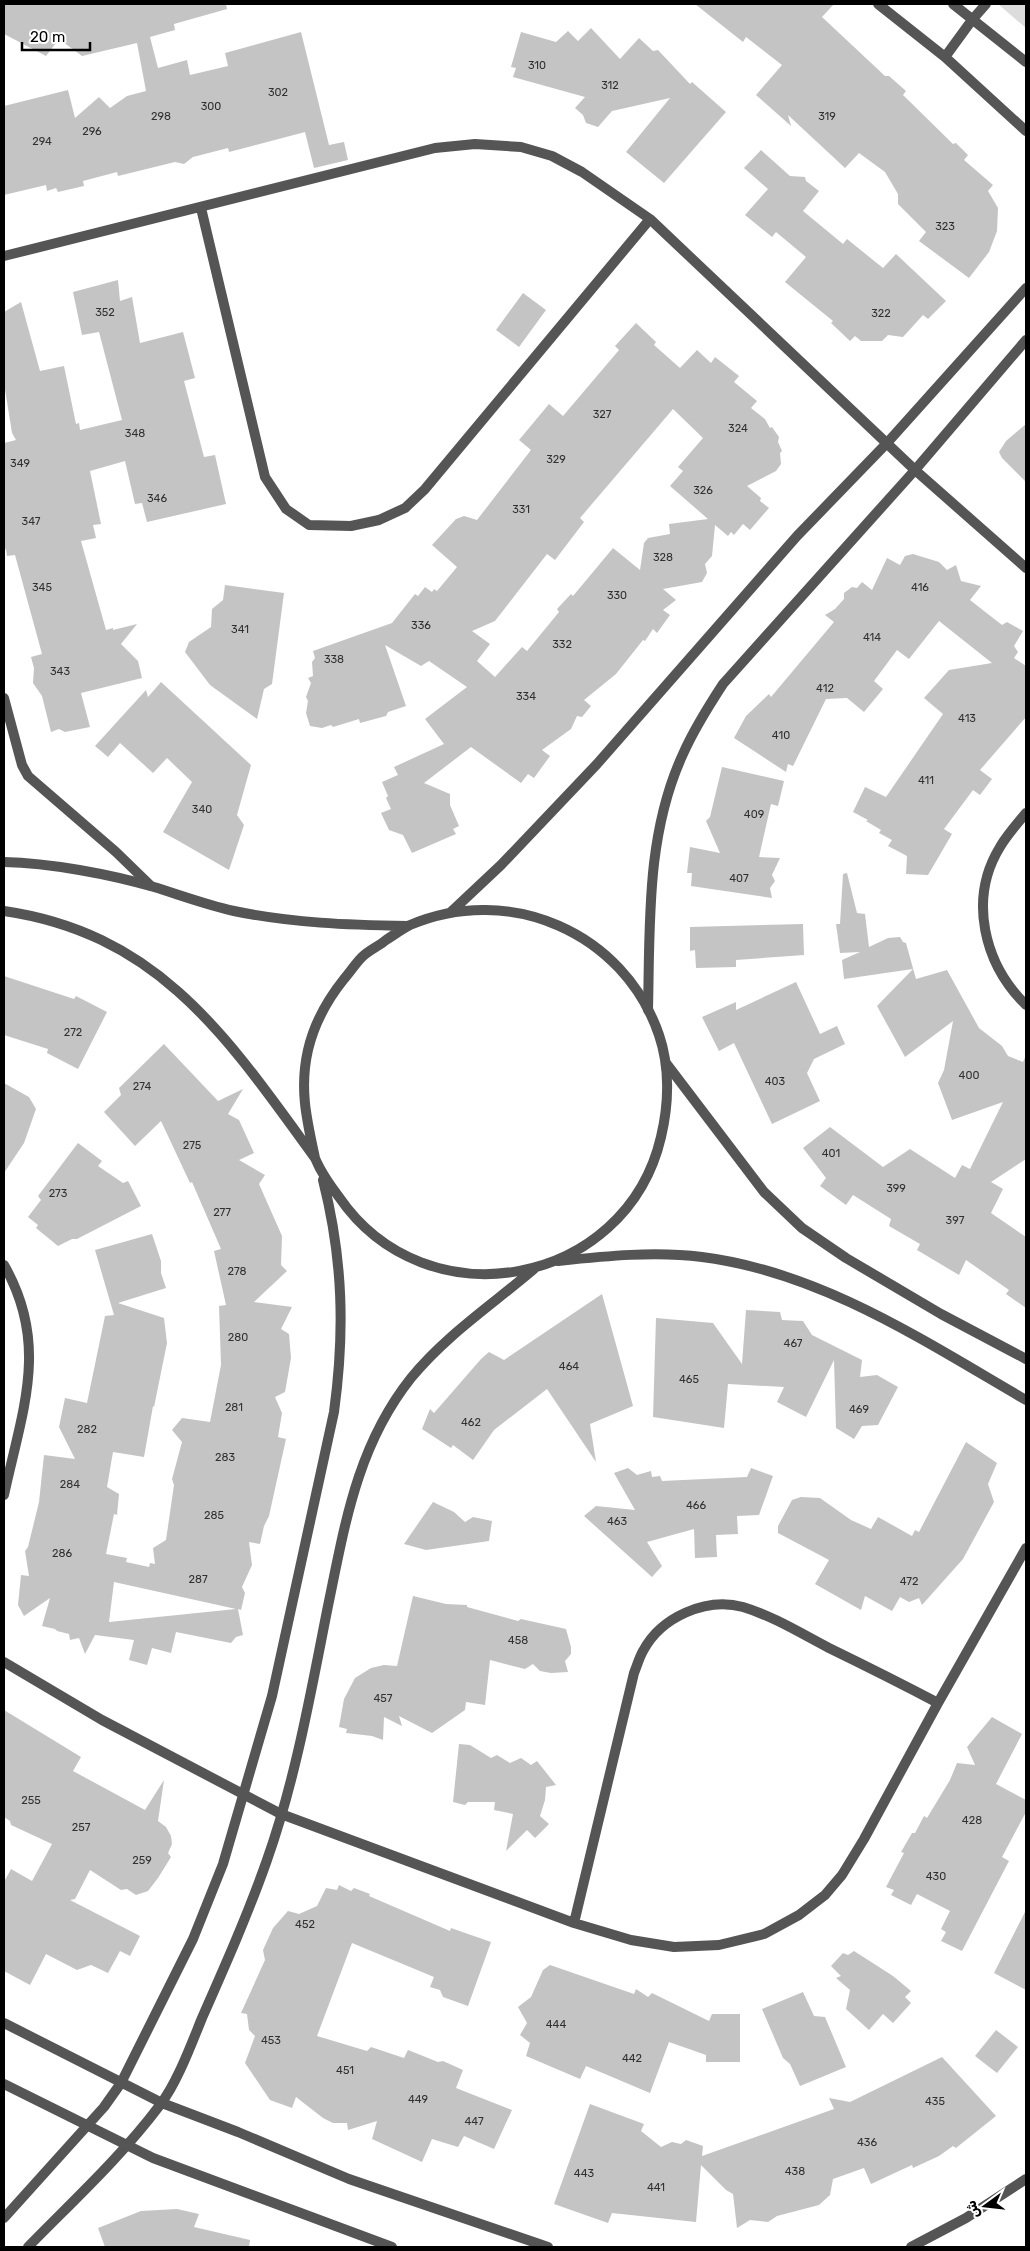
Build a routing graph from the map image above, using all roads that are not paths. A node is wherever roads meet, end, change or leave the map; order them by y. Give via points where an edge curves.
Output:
1 (878, 4) edge
2 (953, 4) edge
3 (986, 4) edge
4 (972, 20) junction
5 (945, 57) junction
6 (1026, 62) edge
7 (1026, 131) edge
8 (202, 208) junction
9 (650, 219) junction
10 (4, 256) edge
11 (1026, 288) edge
12 (1026, 340) edge
13 (887, 443) junction
14 (915, 470) junction
15 (1026, 568) edge
16 (4, 698) edge
17 (1026, 813) edge
18 (4, 862) edge
19 (150, 886) junction
20 (4, 911) edge
21 (451, 912) junction
22 (408, 926) junction
23 (1026, 1005) edge
24 (648, 1010) junction
25 (666, 1063) junction
26 (316, 1158) junction
27 (321, 1172) junction
28 (558, 1261) junction
29 (4, 1265) edge
30 (534, 1269) junction
31 (1026, 1359) edge
32 (1026, 1400) edge
33 (4, 1495) edge
34 (1026, 1548) edge
35 (4, 1662) edge
36 (938, 1703) junction
37 (244, 1796) junction
38 (281, 1814) junction
39 (574, 1923) junction
40 (4, 2023) edge
41 (121, 2083) junction
42 (4, 2084) edge
43 (162, 2103) junction
44 (87, 2126) junction
45 (126, 2146) junction
46 (1026, 2179) edge
47 (4, 2218) edge
48 (28, 2247) edge
49 (392, 2247) edge
50 (548, 2247) edge
51 (911, 2247) edge

1 - 5 street
2 - 4 street
3 - 4 street
4 - 5 street
4 - 6 street
5 - 7 street
8 - 9 street via 379,160 435,148 475,144 521,147 552,156 582,172
8 - 9 street via 265,477 286,509 309,525 351,526 378,520 405,508 425,489
8 - 10 street
9 - 13 street
11 - 13 street
12 - 14 street
13 - 14 street
13 - 21 street via 797,536 549,816
14 - 15 street
14 - 24 street via 723,684 682,754 658,831 652,871
16 - 19 street via 28,776
17 - 23 street via 1000,847 989,870 983,896 983,922 988,947 998,971
18 - 19 street via 75,871
19 - 22 street via 233,911 290,920
20 - 26 street via 31,915 103,940 171,985 196,1006 242,1057
21 - 22 street
21 - 24 street via 498,909 544,919 586,939 622,970
22 - 26 street via 363,956 328,998 308,1050 303,1104
24 - 25 street
25 - 28 street via 667,1111 656,1158 638,1192 600,1236
25 - 31 street via 764,1192 802,1228 933,1309
26 - 27 street
27 - 30 street via 352,1217 391,1248 436,1269 485,1276
27 - 37 street via 340,1274 342,1343 338,1378 332,1422 272,1696
28 - 30 street
28 - 32 street via 654,1254 702,1257 794,1278 838,1296
29 - 33 street via 24,1310 30,1338 30,1366
30 - 38 street via 442,1344 384,1417 363,1459 349,1504 299,1748
34 - 36 street
35 - 37 street via 102,1720
36 - 39 street via 842,1875 825,1895 799,1915 764,1934 719,1945 674,1947 631,1940
36 - 39 street via 743,1607 696,1608 675,1618 657,1632 643,1651 634,1673
37 - 38 street
37 - 41 street via 223,1864 193,1939
38 - 39 street
38 - 43 street via 267,1860 222,1974
40 - 41 street
41 - 43 street
41 - 44 street
42 - 44 street
43 - 45 street
43 - 50 street via 349,2179
44 - 45 street
44 - 47 street
45 - 48 street
45 - 49 street
46 - 51 street via 966,2218

